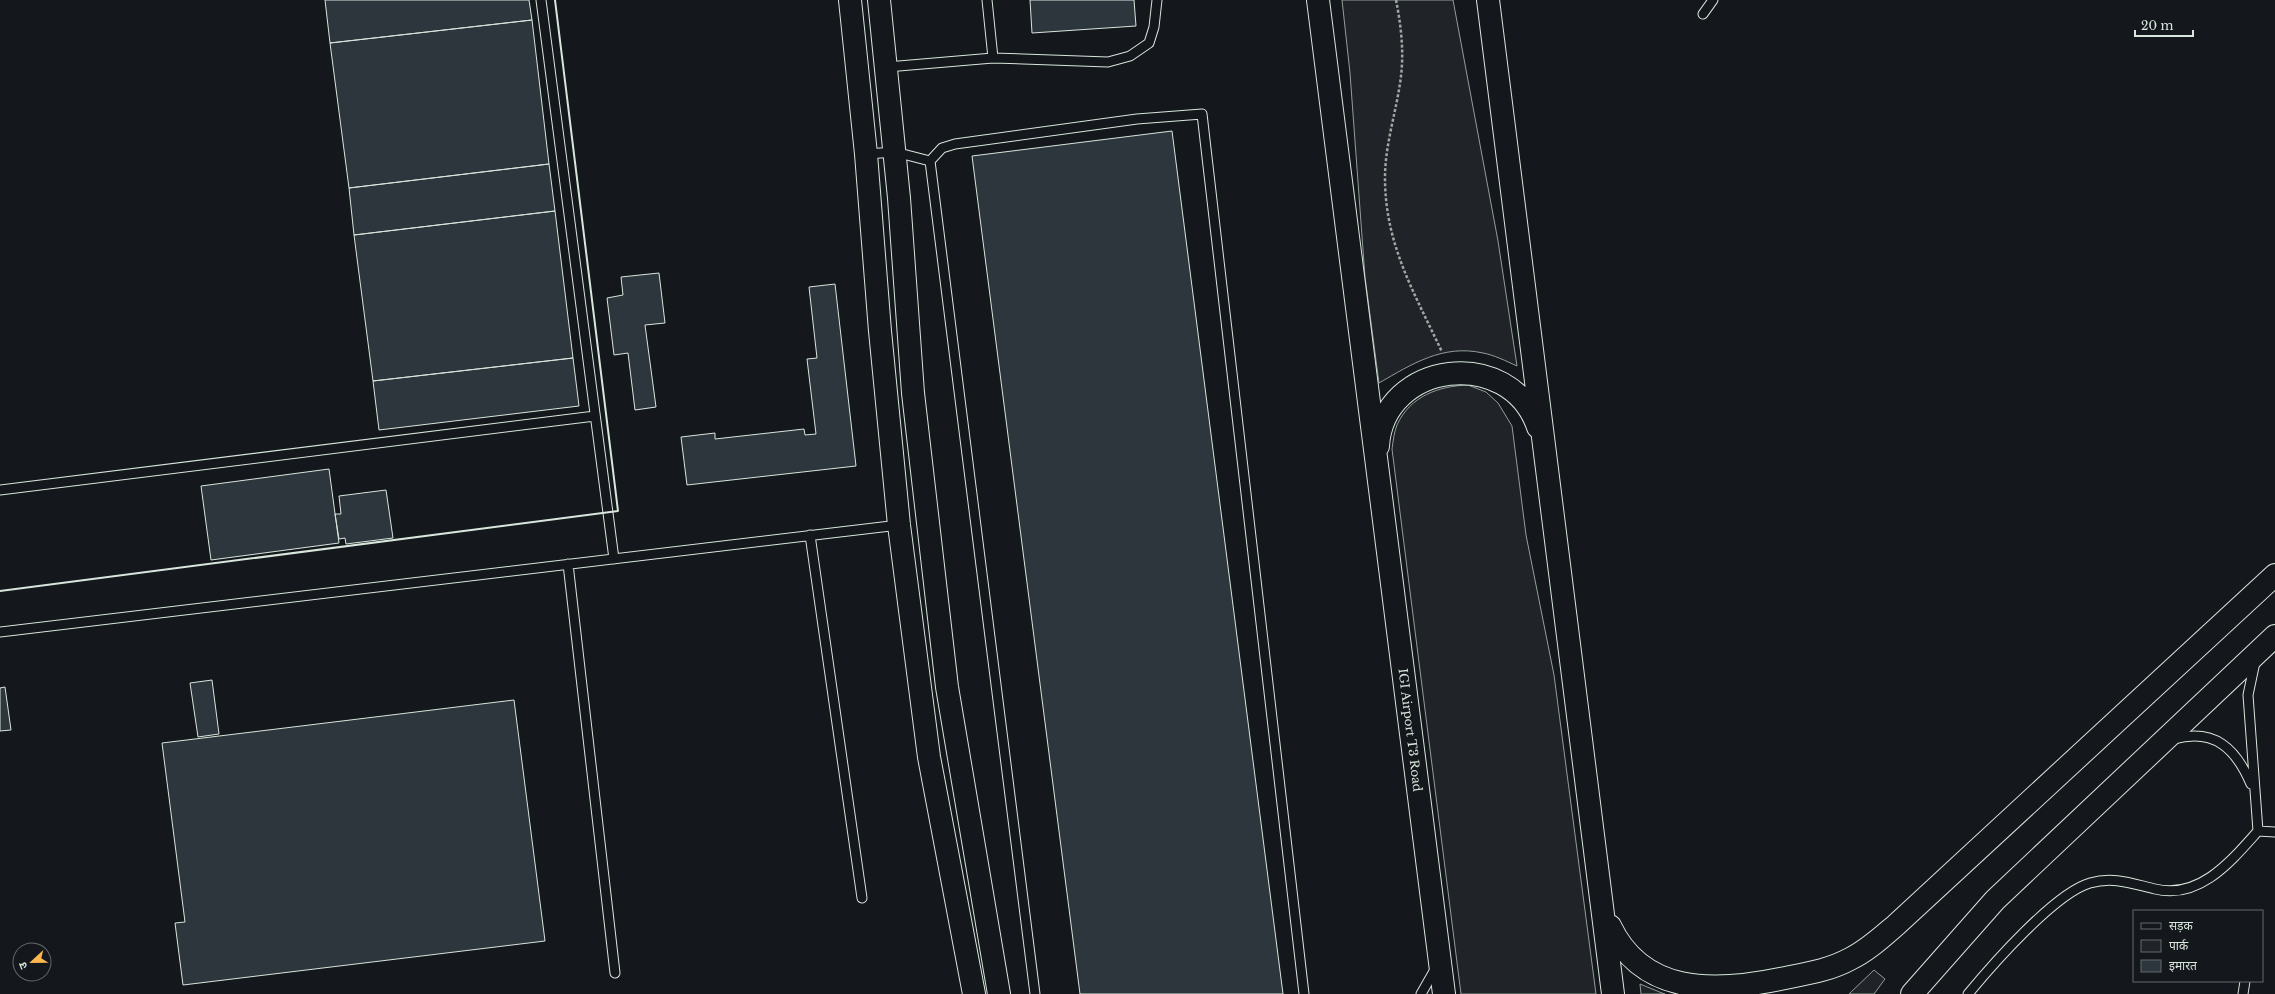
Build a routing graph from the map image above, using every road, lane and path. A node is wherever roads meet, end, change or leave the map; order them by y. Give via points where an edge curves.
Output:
1 (541, 0) edge
2 (850, 0) edge
3 (879, 0) edge
4 (987, 0) edge
5 (1157, 0) edge
6 (1318, 0) edge
7 (1396, 0) edge
8 (1488, 0) edge
9 (1713, 0) edge
10 (1703, 14) dead end
11 (994, 58) junction
12 (886, 67) junction
13 (895, 152) junction
14 (866, 154) junction
15 (930, 161) junction
16 (1442, 352) dead end
17 (595, 416) junction
18 (1544, 443) junction
19 (1376, 465) junction
20 (0, 490) edge
21 (899, 525) junction
22 (810, 535) junction
23 (614, 559) junction
24 (568, 564) junction
25 (2275, 576) edge
26 (0, 632) edge
27 (2275, 636) edge
28 (2259, 651) junction
29 (2154, 748) junction
30 (2254, 791) junction
31 (2258, 831) junction
32 (2275, 832) edge
33 (862, 898) dead end
34 (1603, 910) junction
35 (1440, 960) junction
36 (615, 972) dead end
37 (2245, 982) edge
38 (974, 994) edge
39 (998, 994) edge
40 (1035, 994) edge
41 (1304, 994) edge
42 (1421, 994) edge
43 (1444, 994) edge
44 (1614, 994) edge
45 (1912, 994) edge
46 (1968, 994) edge
47 (2243, 994) edge

1 - 17 lane
2 - 14 main road
3 - 12 main road
4 - 11 lane
5 - 11 lane via 1149,43 1130,56 1108,62
6 - 19 main road
7 - 16 path via 1402,57 1387,150 1385,177 1388,222 1402,268
8 - 18 main road
9 - 10 lane
11 - 12 lane
12 - 13 main road
13 - 14 lane
13 - 15 lane
13 - 39 main road via 913,393 947,688
14 - 21 main road
15 - 40 lane
15 - 41 lane via 942,148 955,144 1137,119 1202,114
17 - 20 lane
17 - 23 lane
18 - 19 main road via 1534,416 1517,393 1492,378 1464,372 1435,376 1410,389 1395,404 1378,436
18 - 34 main road
19 - 35 main road, IGI Airport T3 Road
21 - 22 lane
21 - 38 main road via 929,757
22 - 23 lane
22 - 33 lane
23 - 24 lane
24 - 26 lane
24 - 36 lane
25 - 34 main road via 1896,925 1850,960 1825,970 1733,988 1709,990 1680,987 1639,969 1615,939
27 - 28 main road
28 - 29 main road
28 - 30 lane via 2249,680 2248,695
29 - 30 lane via 2172,739 2186,736 2202,735 2217,741 2238,757
29 - 45 main road via 1995,900
30 - 31 lane
31 - 32 lane
31 - 46 lane via 2223,868 2197,885 2169,891 2116,880 2097,881 2079,887 2054,905 1993,965
34 - 44 main road
35 - 42 lane
35 - 43 main road, IGI Airport T3 Road
37 - 47 lane

